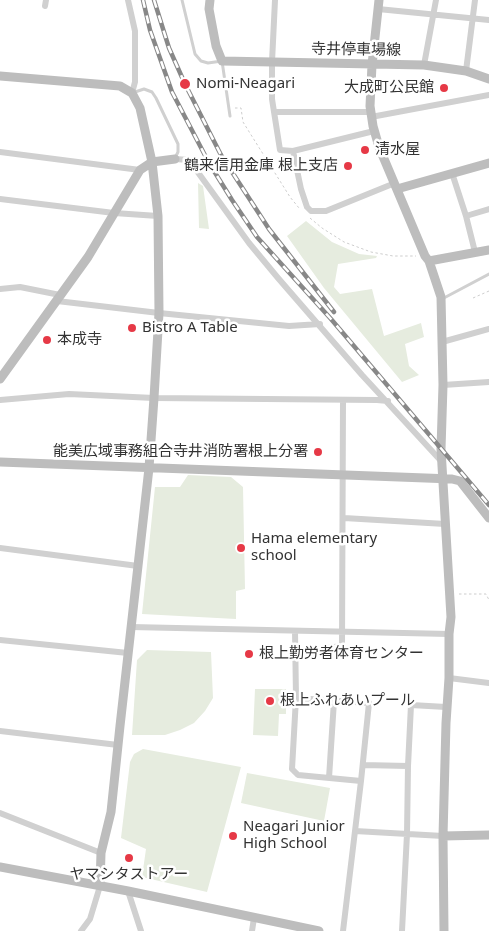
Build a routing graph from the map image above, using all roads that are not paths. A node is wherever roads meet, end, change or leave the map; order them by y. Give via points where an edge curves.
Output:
1 (128, 0) edge
2 (182, 0) edge
3 (210, 0) edge
4 (275, 0) edge
5 (370, 0) edge
6 (436, 0) edge
7 (475, 0) edge
8 (379, 3) edge
9 (433, 15) junction
10 (472, 18) junction
11 (489, 20) edge
12 (222, 61) junction
13 (272, 62) junction
14 (372, 64) junction
15 (424, 65) junction
16 (466, 71) junction
17 (0, 76) edge
18 (489, 78) edge
19 (132, 93) junction
20 (489, 96) edge
21 (275, 112) junction
22 (371, 114) junction
23 (230, 116) dead end
24 (374, 131) junction
25 (293, 151) junction
26 (0, 152) edge
27 (175, 158) junction
28 (152, 162) junction
29 (489, 162) edge
30 (140, 170) junction
31 (452, 173) junction
32 (396, 186) junction
33 (0, 200) edge
34 (489, 209) edge
35 (114, 213) junction
36 (158, 216) junction
37 (466, 216) junction
38 (489, 250) edge
39 (475, 252) junction
40 (427, 258) junction
41 (489, 274) edge
42 (0, 289) edge
43 (59, 298) junction
44 (441, 299) junction
45 (159, 313) junction
46 (320, 324) junction
47 (489, 330) edge
48 (442, 342) junction
49 (0, 379) edge
50 (489, 382) edge
51 (443, 385) junction
52 (154, 398) junction
53 (0, 400) edge
54 (343, 400) junction
55 (388, 401) junction
56 (0, 462) edge
57 (442, 462) junction
58 (149, 468) junction
59 (343, 474) junction
60 (442, 479) junction
61 (344, 518) junction
62 (489, 518) edge
63 (445, 524) junction
64 (0, 548) edge
65 (138, 566) junction
66 (131, 627) junction
67 (295, 631) junction
68 (342, 632) junction
69 (450, 634) junction
70 (0, 640) edge
71 (295, 652) junction
72 (128, 653) junction
73 (450, 678) junction
74 (489, 683) edge
75 (296, 698) junction
76 (334, 701) junction
77 (446, 707) junction
78 (0, 731) edge
79 (118, 745) junction
80 (363, 765) junction
81 (408, 766) junction
82 (329, 778) junction
83 (361, 782) junction
84 (0, 814) edge
85 (355, 831) junction
86 (407, 834) junction
87 (443, 836) junction
88 (489, 836) edge
89 (101, 854) junction
90 (0, 868) edge
91 (100, 886) junction
92 (128, 892) junction
93 (254, 918) junction
94 (81, 931) edge
95 (140, 931) edge
96 (252, 931) edge
97 (319, 931) edge
98 (343, 931) edge
99 (402, 931) edge
100 (444, 931) edge

1 - 19 street via 135,31
2 - 12 lane via 195,54 208,63
3 - 12 street via 216,46
4 - 13 street
5 - 8 street
6 - 9 street
7 - 10 street
8 - 9 street
8 - 14 street
9 - 10 street
9 - 15 street
10 - 11 street
10 - 16 street
12 - 13 street, 寺井停車場線
12 - 23 lane
13 - 14 street, 寺井停車場線
13 - 21 street
14 - 15 street, 寺井停車場線
14 - 22 street
15 - 16 street, 寺井停車場線
16 - 18 street, 寺井停車場線
17 - 19 street via 120,86
19 - 27 lane via 144,90 152,92 156,98 178,144
19 - 28 street via 140,108
20 - 22 street
21 - 22 street
21 - 25 street via 280,150
22 - 24 street
24 - 25 street
24 - 32 street
25 - 32 street via 301,189 311,211 326,211
26 - 30 street
27 - 28 street
27 - 46 street via 189,160 249,243
28 - 30 street
28 - 36 street
29 - 31 street
30 - 35 street
31 - 32 street
31 - 37 street
32 - 40 street
33 - 35 street
34 - 37 street
35 - 36 street
35 - 43 street
36 - 45 street
37 - 39 street
38 - 39 street
39 - 40 street
40 - 44 street
41 - 44 lane
42 - 43 street via 20,287
43 - 45 street
43 - 49 street
44 - 48 street
45 - 46 street via 289,326
45 - 52 street
46 - 55 street
47 - 48 street
48 - 51 street
50 - 51 street
51 - 57 street
52 - 53 street via 68,394
52 - 54 street
52 - 58 street
54 - 55 street
54 - 59 street
55 - 57 street
56 - 58 street
57 - 60 street
58 - 59 street
58 - 65 street
59 - 60 street
59 - 61 street
60 - 62 street via 460,481
60 - 63 street
61 - 63 street
61 - 68 street
63 - 69 street
64 - 65 street
65 - 66 street
66 - 67 street
66 - 72 street
67 - 68 street
67 - 71 street
68 - 69 street
68 - 71 street via 342,646
69 - 73 street
70 - 72 street
71 - 75 street
72 - 79 street
73 - 74 street
73 - 77 street
75 - 76 street
75 - 82 street via 292,769 298,775
76 - 80 street via 369,704
76 - 82 street
77 - 81 street via 411,705
77 - 87 street
78 - 79 street
79 - 89 street via 111,812
80 - 81 street
80 - 83 street
81 - 86 street
82 - 83 street
83 - 85 street
84 - 89 street
85 - 86 street
85 - 98 street
86 - 87 street
86 - 99 street
87 - 88 street
87 - 100 street
89 - 91 street
90 - 91 street
91 - 92 street
91 - 94 street via 90,919
92 - 93 street
92 - 95 street
93 - 96 street
93 - 97 street

